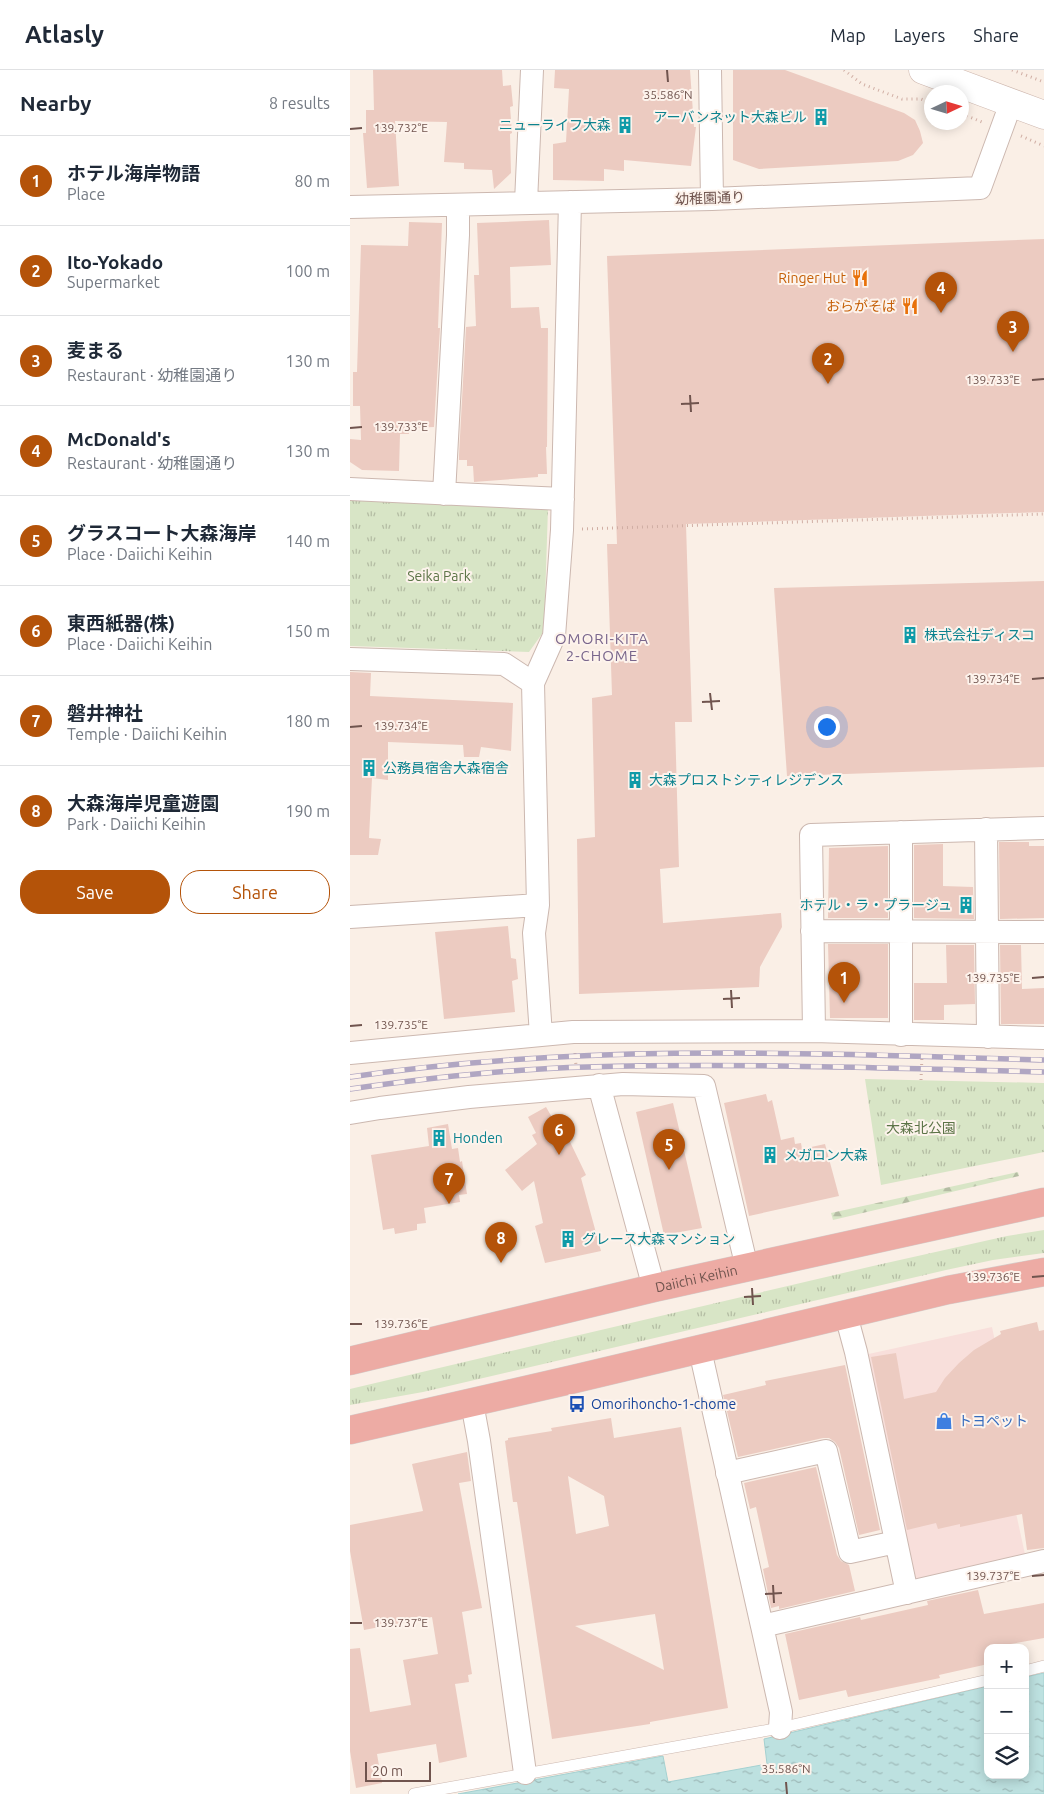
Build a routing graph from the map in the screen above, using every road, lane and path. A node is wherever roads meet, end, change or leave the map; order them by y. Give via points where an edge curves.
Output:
1 (532, 70) edge
2 (710, 70) edge
3 (844, 70) edge
4 (924, 70) edge
5 (1012, 70) edge
6 (958, 77) edge
7 (1044, 82) edge
8 (924, 100) edge
9 (1011, 103) junction
10 (1044, 116) edge
11 (969, 117) edge
12 (982, 122) dead end
13 (1027, 138) dead end
14 (1044, 146) edge
15 (712, 199) junction
16 (526, 202) junction
17 (570, 202) junction
18 (458, 205) junction
19 (350, 208) edge
20 (350, 489) edge
21 (444, 494) junction
22 (562, 499) junction
23 (1044, 514) edge
24 (562, 530) junction
25 (350, 659) edge
26 (533, 683) junction
27 (1044, 828) edge
28 (986, 829) junction
29 (901, 832) junction
30 (538, 905) junction
31 (350, 917) edge
32 (812, 931) junction
33 (901, 932) junction
34 (1044, 932) edge
35 (987, 933) junction
36 (814, 1031) junction
37 (573, 1032) junction
38 (901, 1034) junction
39 (541, 1035) junction
40 (988, 1037) junction
41 (1044, 1038) edge
42 (350, 1052) edge
43 (589, 1086) junction
44 (350, 1113) edge
45 (1044, 1202) edge
46 (747, 1268) junction
47 (1044, 1272) edge
48 (654, 1288) junction
49 (846, 1315) junction
50 (700, 1350) junction
51 (350, 1361) edge
52 (472, 1403) junction
53 (350, 1430) edge
54 (727, 1473) junction
55 (896, 1542) junction
56 (1044, 1561) edge
57 (906, 1593) junction
58 (762, 1626) junction
59 (1044, 1666) edge
60 (1029, 1670) edge
61 (984, 1681) edge
62 (780, 1728) junction
63 (525, 1773) junction
64 (414, 1794) edge

1 - 16 street
2 - 15 street
3 - 8 path via 862,84 902,99
4 - 6 street
5 - 7 path
6 - 9 street
9 - 10 street
9 - 15 street, 幼稚園通り via 980,188
11 - 12 path
13 - 14 path
15 - 17 street, 幼稚園通り
16 - 17 street, 幼稚園通り
16 - 18 street, 幼稚園通り
17 - 22 street
18 - 19 street, 幼稚園通り
18 - 21 street
20 - 21 street
21 - 22 street
22 - 24 street
23 - 24 path
24 - 26 street via 554,636
25 - 26 street via 504,664
26 - 30 street
27 - 28 street
28 - 29 street
28 - 35 street
29 - 32 street via 812,835
29 - 33 street
30 - 31 street
30 - 39 street via 534,934
32 - 33 street
32 - 36 street
33 - 35 street
33 - 38 street
34 - 35 street
35 - 40 street
36 - 37 street
36 - 38 street
37 - 39 street
37 - 43 path
38 - 40 street
39 - 42 street
40 - 41 street
43 - 44 street via 468,1097
43 - 46 street via 704,1086
43 - 48 street
45 - 46 highway, Daiichi Keihin
46 - 48 highway, Daiichi Keihin
47 - 49 highway via 948,1290
48 - 51 highway, Daiichi Keihin
49 - 50 highway
49 - 55 street
50 - 52 highway
50 - 54 street
52 - 53 highway
52 - 63 street
54 - 55 street via 826,1450 850,1552
54 - 58 street
55 - 57 street
56 - 57 street
57 - 58 street
58 - 62 street via 781,1712
59 - 60 lane
61 - 62 lane
62 - 63 lane
63 - 64 lane

